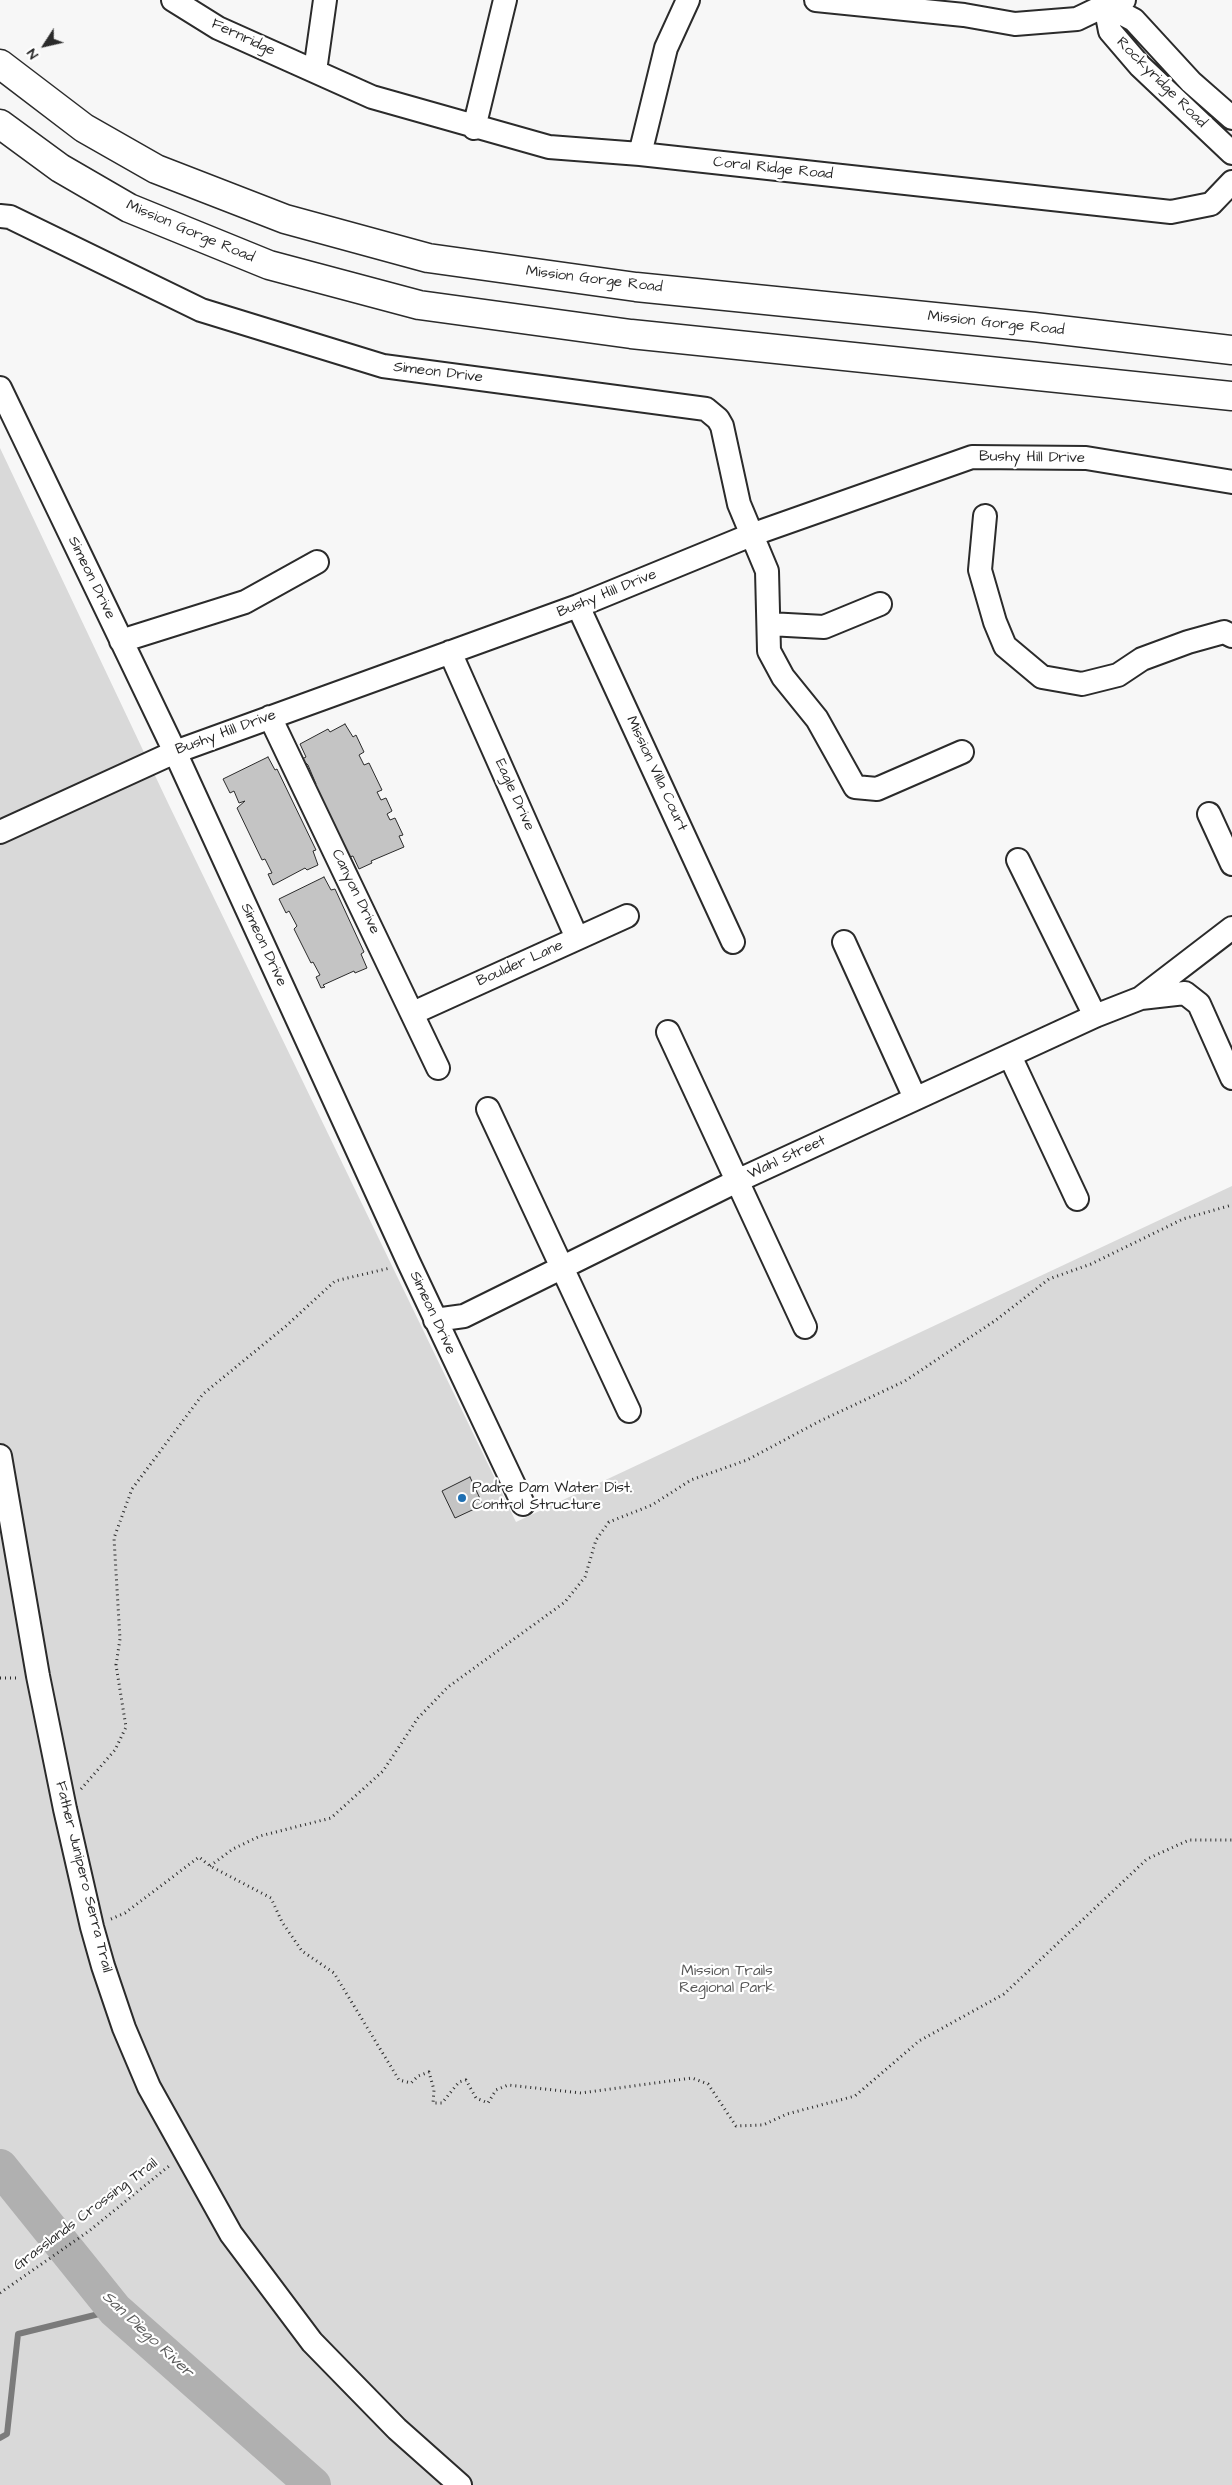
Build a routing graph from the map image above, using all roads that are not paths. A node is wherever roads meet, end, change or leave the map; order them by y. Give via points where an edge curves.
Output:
1 (173, 0) edge
2 (325, 0) edge
3 (506, 0) edge
4 (688, 0) edge
5 (822, 1) edge
6 (1111, 2) edge
7 (0, 64) edge
8 (315, 71) junction
9 (1232, 118) edge
10 (0, 124) edge
11 (474, 128) junction
12 (11, 139) edge
13 (1232, 153) edge
14 (640, 154) junction
15 (1232, 182) edge
16 (0, 216) edge
17 (1232, 350) edge
18 (0, 388) edge
19 (1232, 396) edge
20 (1232, 482) edge
21 (984, 516) dead end
22 (751, 535) junction
23 (317, 562) dead end
24 (880, 604) dead end
25 (578, 606) junction
26 (769, 624) junction
27 (1232, 636) edge
28 (121, 641) junction
29 (450, 652) junction
30 (270, 717) junction
31 (174, 752) junction
32 (962, 752) dead end
33 (1209, 814) dead end
34 (0, 832) edge
35 (1018, 860) dead end
36 (1232, 864) edge
37 (626, 916) dead end
38 (1232, 928) edge
39 (577, 938) junction
40 (733, 942) dead end
41 (844, 942) dead end
42 (1141, 998) junction
43 (413, 1013) junction
44 (1095, 1016) junction
45 (668, 1032) dead end
46 (1010, 1056) junction
47 (438, 1068) dead end
48 (1232, 1078) edge
49 (915, 1098) junction
50 (488, 1109) dead end
51 (739, 1180) junction
52 (1077, 1199) dead end
53 (563, 1268) junction
54 (435, 1320) junction
55 (805, 1327) dead end
56 (629, 1411) dead end
57 (0, 1456) edge
58 (522, 1504) dead end
59 (460, 2485) edge

1 - 8 street, Fernridge via 218,28
2 - 8 street
3 - 11 street
4 - 14 street via 666,48
5 - 6 street via 964,15 1015,24 1078,19
6 - 9 street, Rockyridge Road via 1134,20 1191,82
6 - 13 street, Rockyridge Road via 1110,31 1140,66
7 - 17 main road, Mission Gorge Road via 84,128 156,169 285,219 428,258 636,287
8 - 11 street, Coral Ridge Road via 372,97
10 - 12 main road, Mission Gorge Road
11 - 14 street, Coral Ridge Road via 549,148
12 - 19 main road, Mission Gorge Road via 129,208 269,265 419,305 631,334
14 - 15 street, Coral Ridge Road via 1172,212 1211,204
16 - 22 street, Simeon Drive via 10,217 201,310 383,366 706,409 718,418 722,426 738,504
18 - 28 street, Simeon Drive
20 - 22 street, Bushy Hill Drive via 1086,458 972,456
21 - 27 street via 980,570 995,622 1005,646 1042,676 1082,684 1118,676 1142,659 1188,642 1224,632
22 - 25 street, Bushy Hill Drive
22 - 26 street, Simeon Drive via 767,572
23 - 28 street via 245,602
24 - 26 street via 824,627
25 - 29 street, Bushy Hill Drive
25 - 40 street, Mission Villa Court
26 - 32 street, Simeon Drive via 769,650 783,677 817,719 855,787 877,789
28 - 31 street, Simeon Drive
29 - 30 street, Bushy Hill Drive
29 - 39 street, Eagle Drive
30 - 31 street, Bushy Hill Drive
30 - 43 street, Canyon Drive
31 - 34 street, Bushy Hill Drive
31 - 54 street, Simeon Drive
33 - 36 street
35 - 44 street
37 - 39 street, Boulder Lane
38 - 42 street
39 - 43 street, Boulder Lane
41 - 49 street
42 - 44 street, Wahl Street
42 - 48 street via 1185,993 1199,1004
43 - 47 street, Canyon Drive
44 - 46 street, Wahl Street
45 - 51 street
46 - 49 street, Wahl Street
46 - 52 street
49 - 51 street, Wahl Street
50 - 53 street
51 - 53 street, Wahl Street
51 - 55 street
53 - 54 street, Wahl Street via 464,1316
53 - 56 street
54 - 58 street, Simeon Drive
57 - 59 street, Father Junipero Serra Trail via 38,1676 92,1928 124,2028 149,2087 231,2234 312,2342 397,2429

